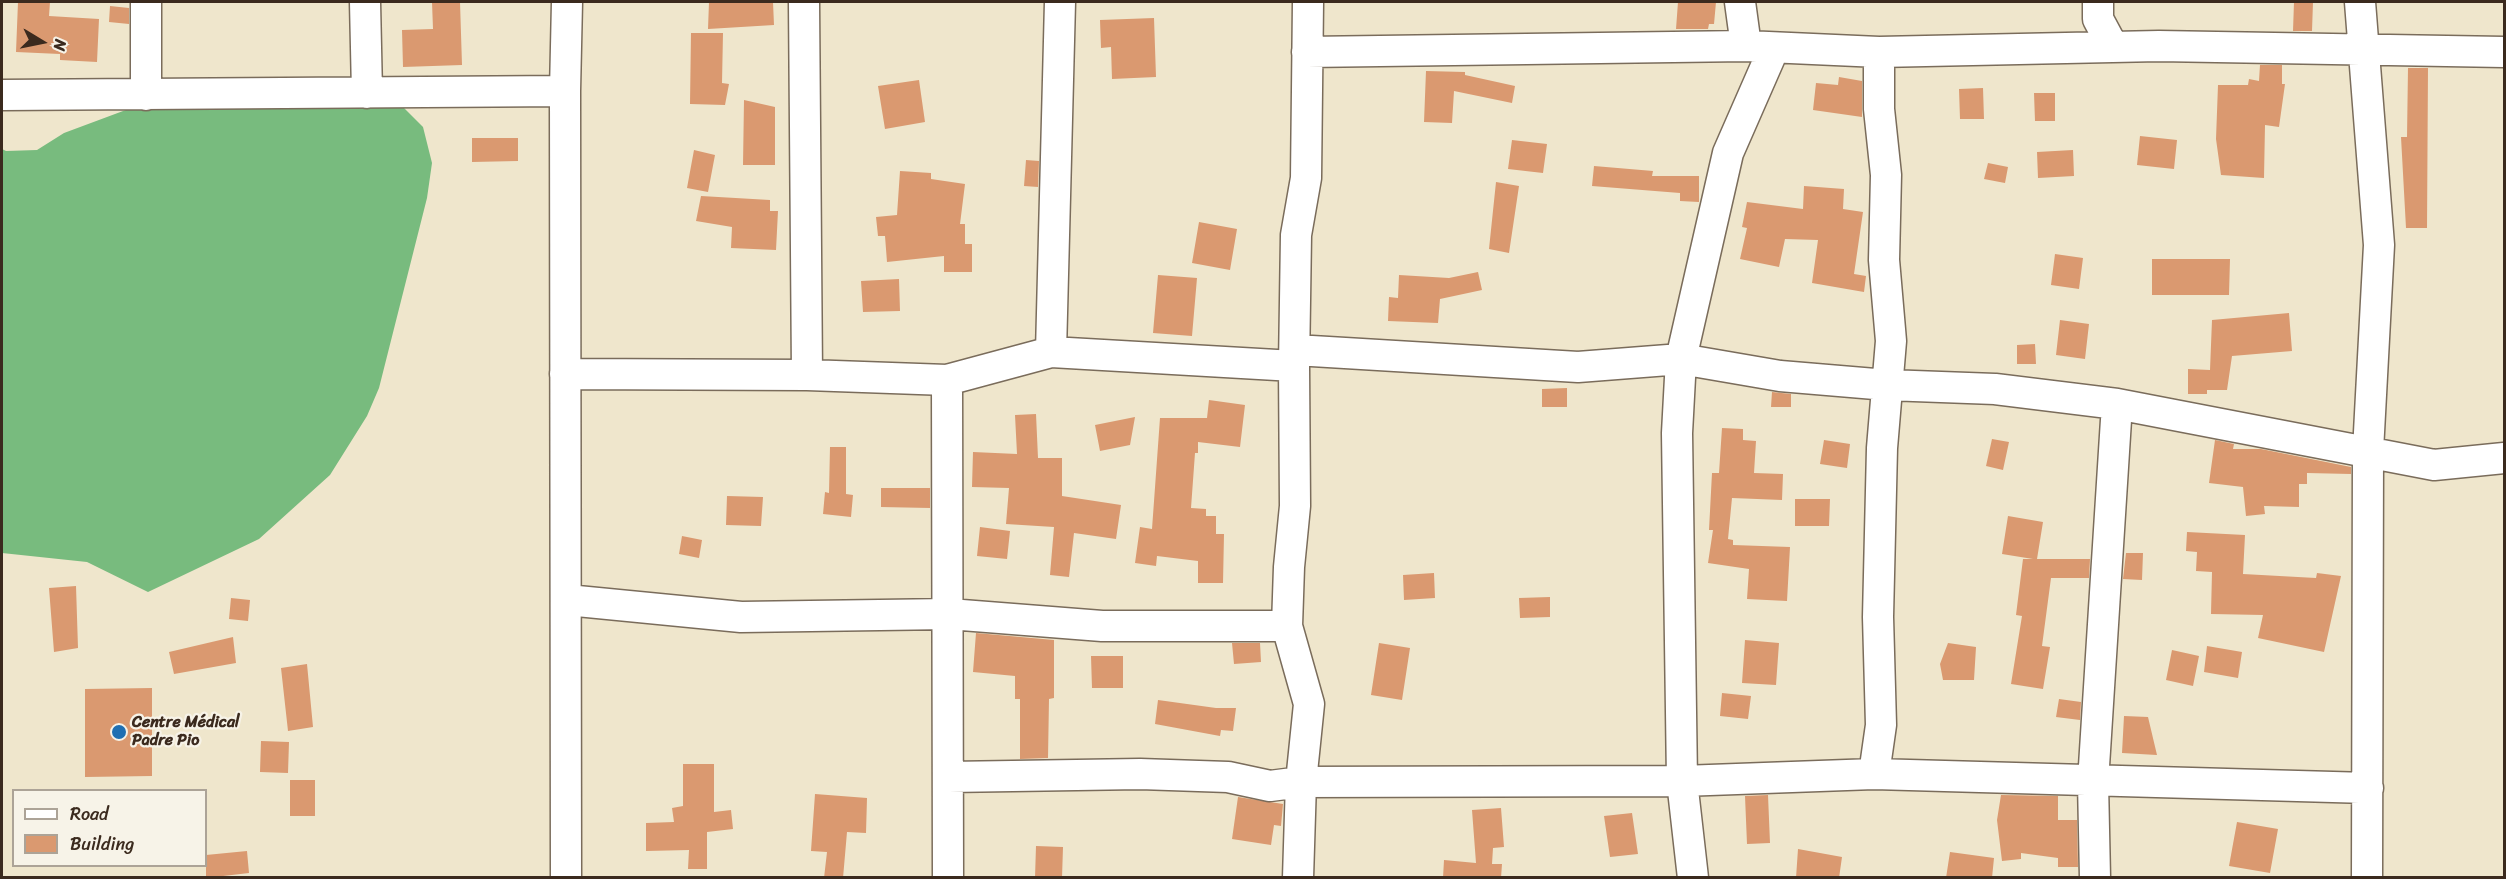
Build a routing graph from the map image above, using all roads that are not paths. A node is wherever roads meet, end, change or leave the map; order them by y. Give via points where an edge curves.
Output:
1 (146, 2) edge
2 (365, 2) edge
3 (567, 2) edge
4 (804, 2) edge
5 (1060, 2) edge
6 (1308, 2) edge
7 (1740, 2) edge
8 (2098, 2) edge
9 (2360, 2) edge
10 (1760, 47) junction
11 (2113, 47) junction
12 (2365, 50) junction
13 (1307, 52) junction
14 (1879, 52) junction
15 (2505, 52) edge
16 (565, 91) junction
17 (367, 93) junction
18 (2, 95) edge
19 (146, 95) junction
20 (1051, 352) junction
21 (1294, 358) junction
22 (1682, 359) junction
23 (565, 374) junction
24 (807, 375) junction
25 (947, 380) junction
26 (1887, 385) junction
27 (2117, 404) junction
28 (2368, 451) junction
29 (2505, 458) edge
30 (567, 600) junction
31 (949, 614) junction
32 (1287, 626) junction
33 (1874, 774) junction
34 (949, 777) junction
35 (1682, 781) junction
36 (1301, 782) junction
37 (2093, 782) junction
38 (2368, 789) junction
39 (566, 878) edge
40 (948, 878) edge
41 (1298, 878) edge
42 (1693, 878) edge
43 (2095, 878) edge
44 (2367, 878) edge

1 - 19 street
2 - 17 street
3 - 16 street
4 - 24 street
5 - 20 street
6 - 13 street
7 - 10 street
8 - 11 street via 2098,19
9 - 12 street
10 - 13 street
10 - 14 street
10 - 22 street via 1728,153
11 - 12 street
11 - 14 street
12 - 15 street
12 - 28 street via 2379,245
13 - 21 street via 1306,178 1296,235
14 - 26 street via 1879,108 1886,175 1884,260 1891,341
16 - 17 street
16 - 23 street
17 - 19 street
18 - 19 street
20 - 21 street
20 - 25 street
21 - 22 street via 1578,367
21 - 32 street via 1295,506
22 - 26 street via 1780,376
22 - 35 street via 1677,433
23 - 24 street
23 - 30 street
24 - 25 street
25 - 31 street
26 - 27 street via 1995,389
26 - 33 street via 1878,617 1881,725
27 - 28 street
27 - 37 street
28 - 29 street via 2434,465
28 - 38 street
30 - 31 street via 741,617
30 - 39 street
31 - 32 street via 1102,626
31 - 34 street
32 - 36 street via 1310,704
33 - 35 street
33 - 37 street
34 - 36 street via 1140,774 1228,777 1270,786
34 - 40 street
35 - 36 street
35 - 42 street
36 - 41 street
37 - 38 street
37 - 43 street
38 - 44 street

